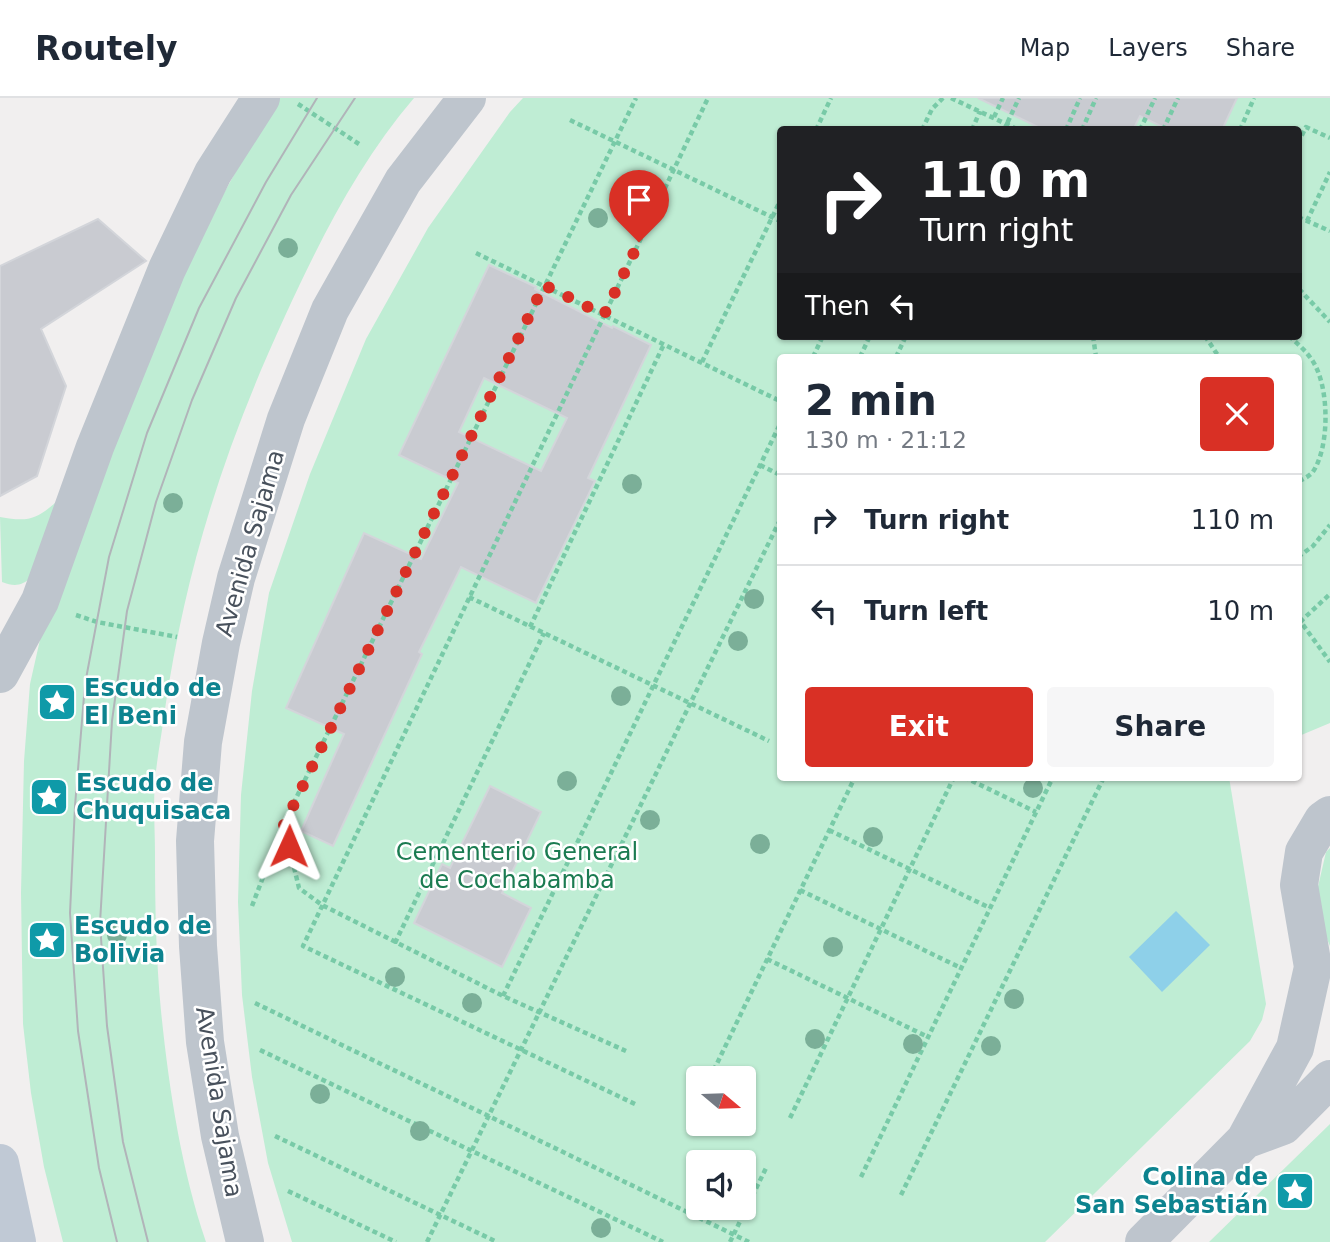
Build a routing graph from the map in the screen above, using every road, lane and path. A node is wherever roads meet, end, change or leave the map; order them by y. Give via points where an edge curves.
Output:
1 (261, 98) edge
2 (467, 98) edge
3 (636, 98) edge
4 (708, 98) edge
5 (831, 98) edge
6 (943, 98) edge
7 (951, 98) edge
8 (1003, 98) edge
9 (1019, 98) edge
10 (1080, 98) edge
11 (1096, 98) edge
12 (1154, 98) edge
13 (1178, 98) edge
14 (1254, 98) edge
15 (310, 111) dead end
16 (980, 111) junction
17 (994, 117) junction
18 (570, 120) dead end
19 (818, 126) edge
20 (924, 126) edge
21 (974, 126) edge
22 (1004, 126) edge
23 (1005, 126) edge
24 (1068, 126) edge
25 (1084, 126) edge
26 (1142, 126) edge
27 (1165, 126) edge
28 (1242, 126) edge
29 (1302, 135) edge
30 (1330, 138) edge
31 (615, 141) junction
32 (359, 144) dead end
33 (674, 169) junction
34 (1330, 172) edge
35 (777, 208) edge
36 (773, 217) junction
37 (1302, 218) edge
38 (777, 219) edge
39 (1307, 221) junction
40 (1330, 231) edge
41 (476, 253) dead end
42 (544, 285) junction
43 (1302, 291) edge
44 (604, 315) junction
45 (1330, 322) edge
46 (1293, 340) edge
47 (664, 344) junction
48 (702, 362) junction
49 (777, 400) edge
50 (777, 430) edge
51 (760, 465) junction
52 (777, 474) edge
53 (1302, 480) edge
54 (1330, 525) edge
55 (777, 526) edge
56 (1302, 554) edge
57 (1330, 594) edge
58 (469, 597) junction
59 (1302, 618) edge
60 (86, 620) dead end
61 (1302, 625) edge
62 (530, 627) junction
63 (544, 633) junction
64 (177, 636) dead end
65 (1330, 662) edge
66 (0, 674) edge
67 (654, 687) junction
68 (690, 704) junction
69 (769, 741) dead end
70 (853, 781) edge
71 (952, 781) edge
72 (972, 781) edge
73 (1051, 781) edge
74 (1102, 781) edge
75 (1036, 812) junction
76 (1330, 815) edge
77 (284, 825) junction
78 (829, 831) junction
79 (909, 869) junction
80 (800, 890) junction
81 (322, 905) junction
82 (252, 906) dead end
83 (990, 908) junction
84 (881, 929) junction
85 (395, 943) junction
86 (767, 959) junction
87 (961, 968) junction
88 (1322, 974) edge
89 (503, 996) junction
90 (848, 998) junction
91 (255, 1003) dead end
92 (541, 1013) junction
93 (928, 1037) junction
94 (260, 1049) dead end
95 (521, 1050) junction
96 (626, 1051) dead end
97 (716, 1066) edge
98 (1330, 1079) edge
99 (635, 1104) dead end
100 (489, 1116) junction
101 (790, 1118) dead end
102 (275, 1136) dead end
103 (1245, 1140) junction
104 (471, 1151) junction
105 (0, 1163) edge
106 (766, 1166) dead end
107 (861, 1177) dead end
108 (288, 1191) dead end
109 (901, 1195) dead end
110 (440, 1215) junction
111 (734, 1235) junction
112 (17, 1242) edge
113 (245, 1242) edge
114 (396, 1242) edge
115 (427, 1242) edge
116 (497, 1242) edge
117 (663, 1242) edge
118 (730, 1242) edge
119 (749, 1242) edge
120 (1144, 1242) edge

1 - 66 street via 213,173 167,269 95,446 40,601
2 - 113 street, Avenida Sajama via 403,181 330,310 286,419 236,578 221,643 203,742 196,828 198,946 205,1042 220,1136
3 - 31 path
4 - 33 path
5 - 19 path
6 - 20 path
7 - 16 path
8 - 17 path
9 - 23 path
10 - 24 path
11 - 25 path
12 - 26 path
13 - 27 path
14 - 28 path
15 - 32 path
16 - 17 path
16 - 21 path
17 - 22 path
18 - 31 path
29 - 30 path via 1306,127
31 - 33 path
31 - 42 path
33 - 36 path
33 - 44 path
34 - 39 path
35 - 36 path
36 - 38 path
36 - 48 path
37 - 39 path
39 - 40 path
41 - 42 path
42 - 44 path
42 - 77 path
43 - 45 path
44 - 47 path
44 - 58 path
46 - 53 path via 1312,360 1325,390 1330,422 1324,452 1314,472
47 - 48 path
47 - 62 path
48 - 49 path
50 - 51 path
51 - 52 path
51 - 67 path
54 - 56 path
55 - 68 path
57 - 59 path
58 - 62 path
58 - 81 path
60 - 64 path
61 - 65 path
62 - 63 path
63 - 67 path
63 - 85 path
67 - 68 path
67 - 89 path
68 - 69 path
68 - 92 path
70 - 78 path
71 - 79 path
72 - 75 path
73 - 75 path
74 - 109 path
75 - 83 path
76 - 88 street via 1304,852 1298,885
77 - 81 path via 299,888
77 - 82 path
78 - 79 path
78 - 80 path
79 - 83 path
79 - 84 path
80 - 84 path
80 - 86 path
81 - 85 path
81 - 95 path via 303,946
83 - 87 path
84 - 87 path
84 - 90 path
85 - 89 path
86 - 90 path
86 - 97 path
87 - 93 path
88 - 103 street via 1295,1048
89 - 92 path
90 - 93 path
90 - 101 path
91 - 100 path
92 - 95 path
92 - 96 path
93 - 107 path
94 - 104 path
95 - 99 path
95 - 100 path
98 - 103 street via 1283,1126
100 - 104 path
100 - 111 path
102 - 110 path
103 - 120 street
104 - 110 path
104 - 117 path
105 - 112 street
106 - 111 path
108 - 114 path
110 - 115 path
110 - 116 path
111 - 118 path
111 - 119 path

